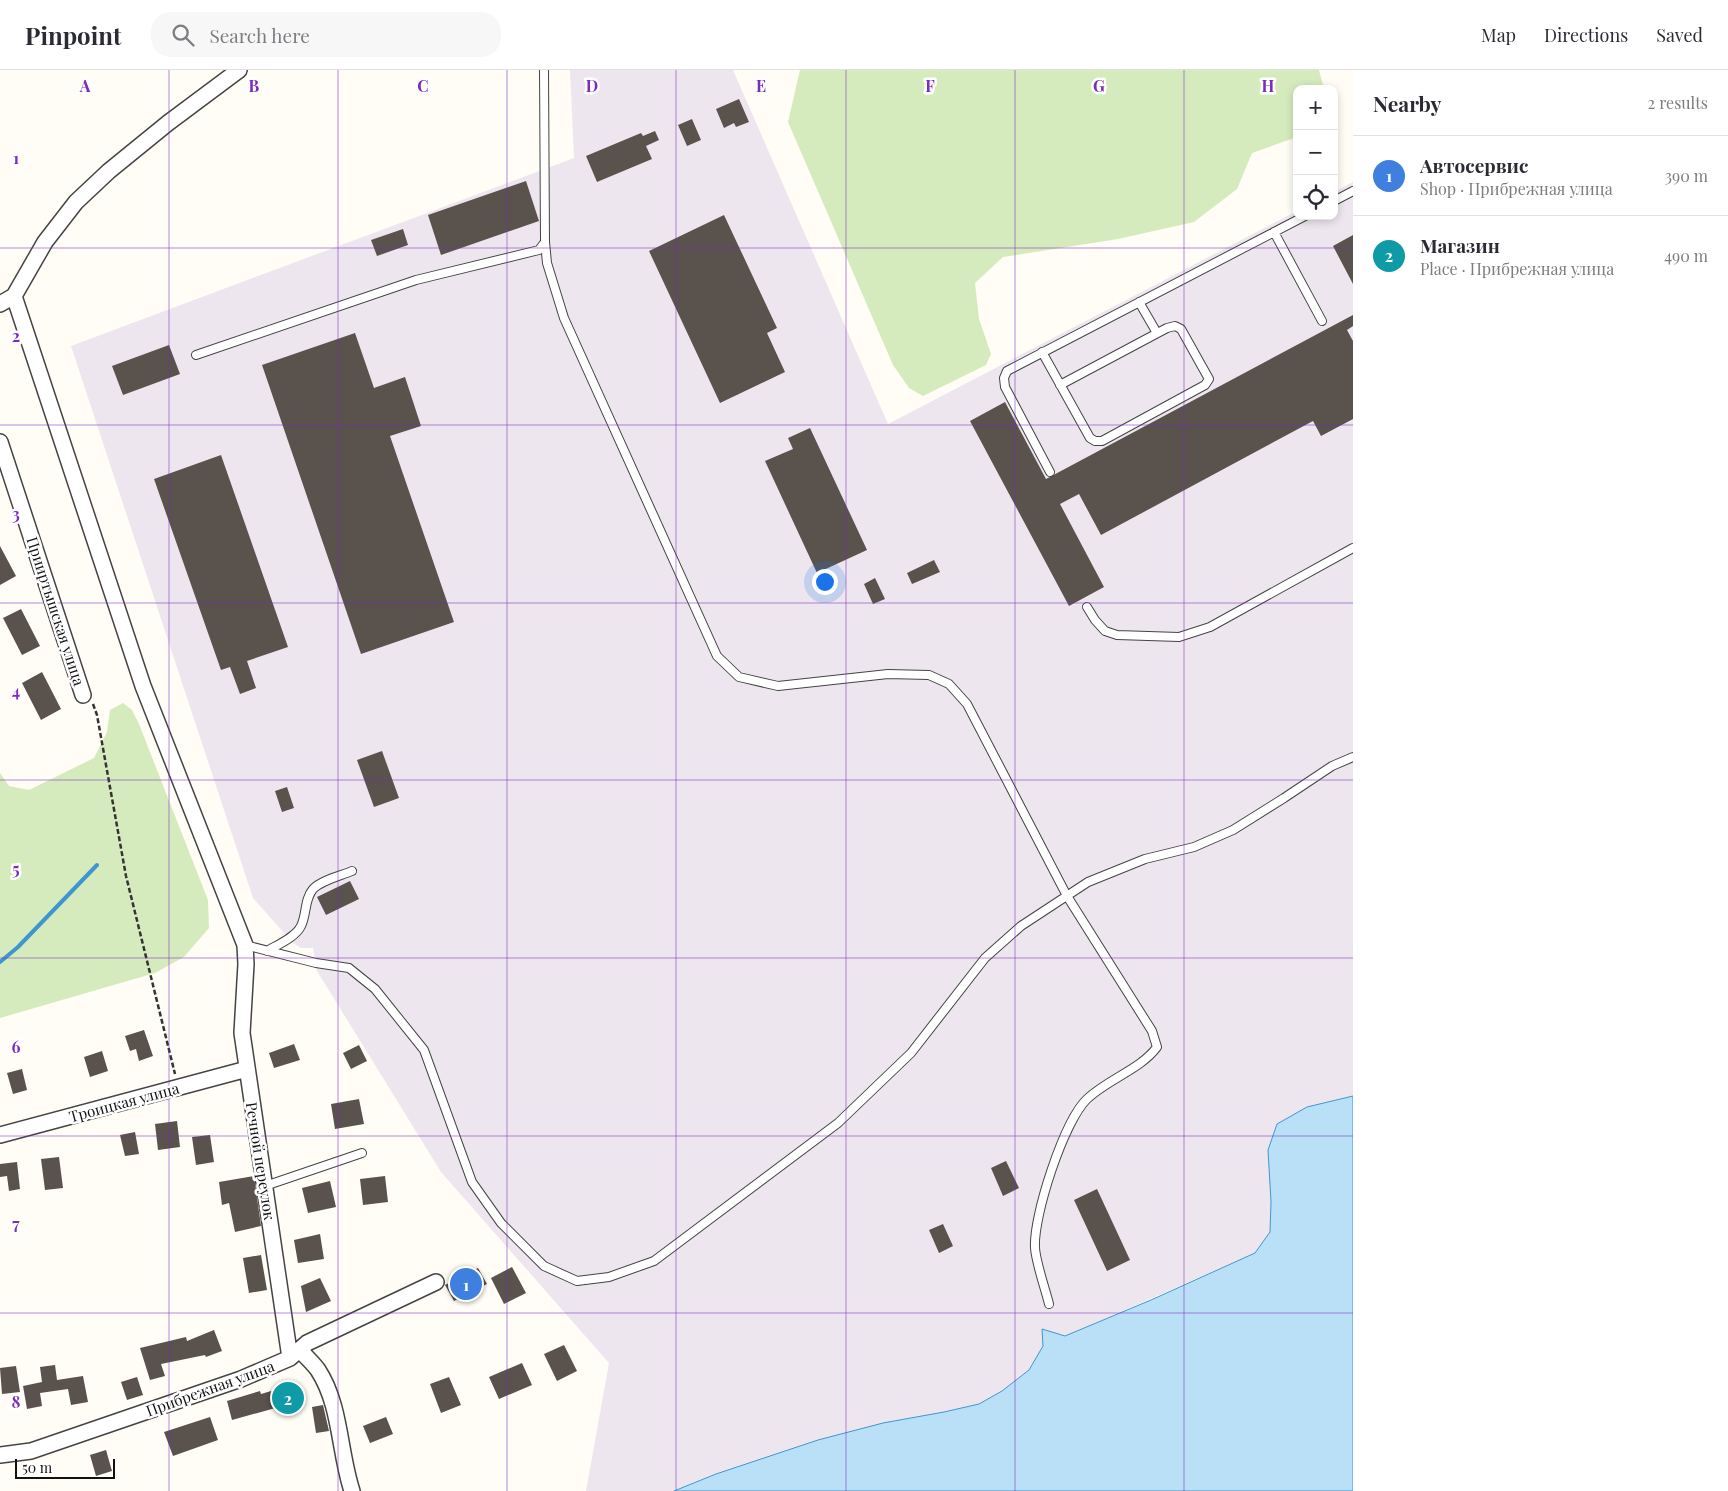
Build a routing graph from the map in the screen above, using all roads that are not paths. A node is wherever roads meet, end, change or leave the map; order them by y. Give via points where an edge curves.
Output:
1 (239, 70) edge
2 (544, 70) edge
3 (1353, 192) edge
4 (1338, 199) edge
5 (1297, 220) edge
6 (1274, 232) junction
7 (545, 242) junction
8 (14, 296) junction
9 (1139, 302) junction
10 (0, 304) edge
11 (1322, 321) dead end
12 (1157, 333) junction
13 (1042, 352) junction
14 (196, 354) dead end
15 (1060, 385) junction
16 (0, 442) edge
17 (1050, 472) dead end
18 (1353, 548) edge
19 (1087, 608) dead end
20 (83, 695) road end
21 (1353, 757) edge
22 (352, 871) dead end
23 (1066, 896) junction
24 (245, 945) junction
25 (267, 951) junction
26 (247, 1069) junction
27 (0, 1135) edge
28 (362, 1153) dead end
29 (264, 1186) junction
30 (436, 1282) dead end
31 (1049, 1304) dead end
32 (295, 1354) junction
33 (0, 1455) edge
34 (352, 1491) edge

1 - 8 street via 109,170 76,202 45,242
2 - 7 lane
3 - 4 lane
5 - 6 lane
6 - 9 lane
6 - 11 lane
7 - 14 lane via 539,250 416,280
7 - 23 lane via 547,263 564,318 717,656 739,677 778,686 888,674 929,675 950,684 967,704
8 - 10 street
8 - 24 street, Речной переулок via 143,686
9 - 12 lane
9 - 13 lane
12 - 15 lane
12 - 15 lane via 1175,326 1181,329 1209,379 1205,385 1102,441 1095,441 1090,438
13 - 15 lane
13 - 17 lane via 1007,371 1004,378 1014,406
16 - 20 street, Прииртышская улица
18 - 19 lane via 1210,627 1179,637 1117,635 1105,631
21 - 23 lane via 1332,766 1233,830 1194,847 1144,859 1088,882
22 - 25 lane via 312,890 301,927
23 - 25 lane via 1021,926 985,958 911,1053 838,1123 654,1260 609,1277 577,1281 544,1266 501,1223 472,1182 424,1050 376,988 349,968
23 - 31 lane via 1152,1031 1156,1047 1150,1057 1085,1100 1065,1134 1040,1205 1035,1248
24 - 25 lane
24 - 26 street, Речной переулок via 242,1033
26 - 27 street, Троицкая улица
26 - 29 street, Речной переулок
28 - 29 lane
29 - 32 street, Речной переулок
30 - 32 street, Прибрежная улица via 307,1343
32 - 33 street, Прибрежная улица via 242,1379 31,1451
32 - 34 street via 318,1371 334,1404 345,1470

